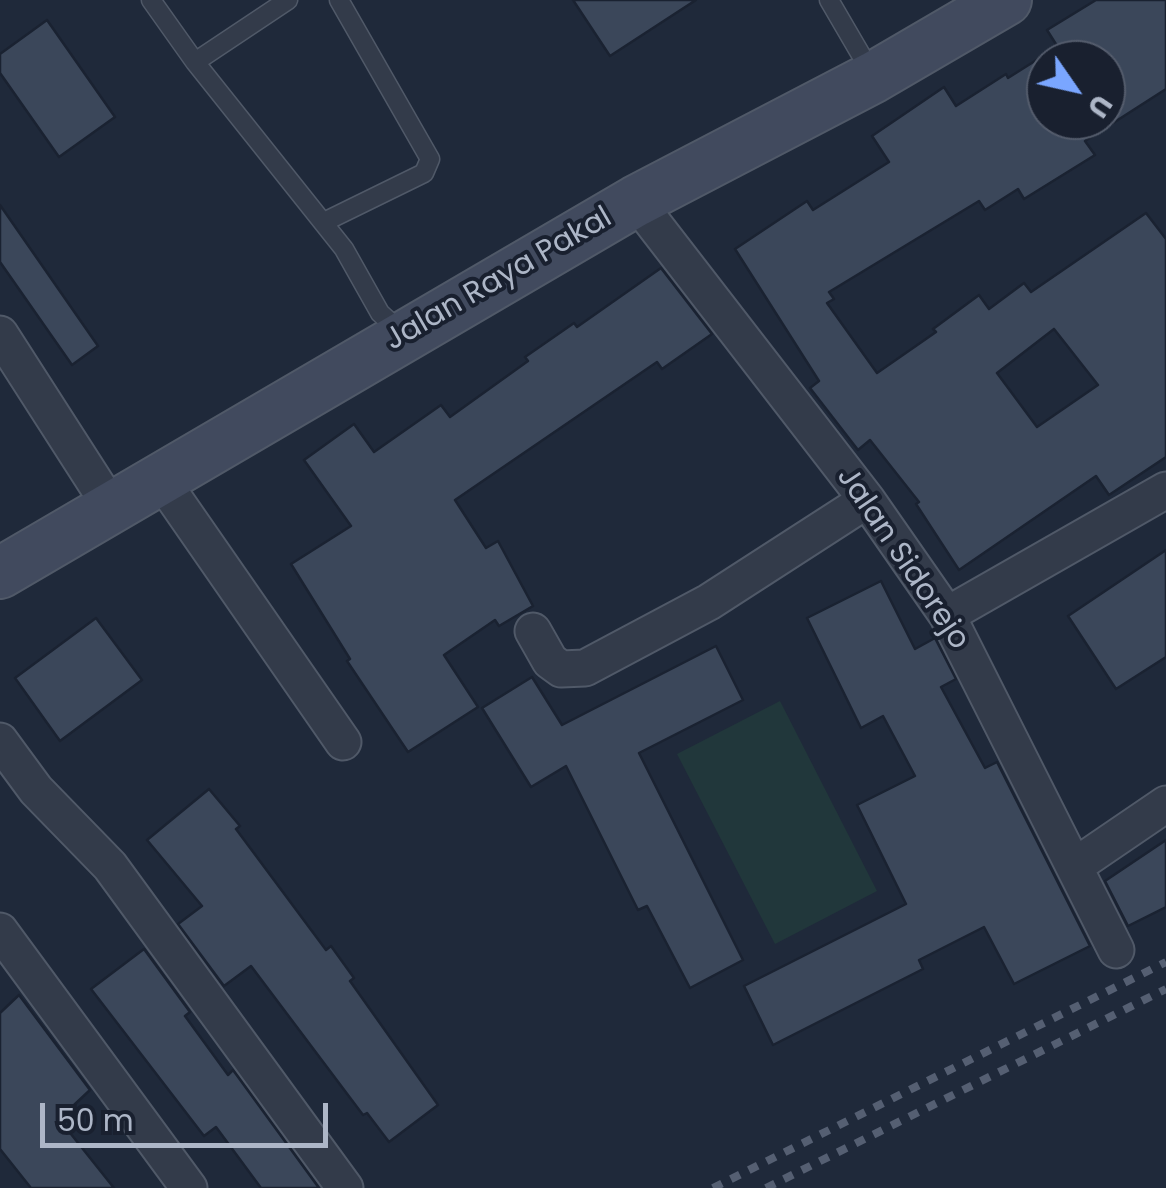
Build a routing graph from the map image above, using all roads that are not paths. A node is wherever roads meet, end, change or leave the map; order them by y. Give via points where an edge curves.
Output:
1 (151, 0) edge
2 (288, 0) edge
3 (339, 0) edge
4 (829, 0) edge
5 (1006, 0) edge
6 (864, 59) junction
7 (195, 62) junction
8 (636, 201) junction
9 (324, 222) junction
10 (392, 324) junction
11 (0, 334) edge
12 (160, 478) junction
13 (1166, 490) edge
14 (867, 500) junction
15 (111, 507) junction
16 (0, 573) edge
17 (947, 615) junction
18 (533, 631) dead end
19 (0, 742) edge
20 (343, 742) dead end
21 (1166, 804) edge
22 (1075, 866) junction
23 (0, 931) edge
24 (1116, 950) dead end
25 (11, 967) edge
26 (189, 1188) edge
27 (346, 1188) edge

1 - 7 lane
2 - 7 lane
3 - 9 lane via 430,159 424,173
4 - 6 lane
5 - 6 main road, Jalan Raya Pakal
6 - 8 main road, Jalan Raya Pakal
7 - 9 lane
8 - 10 main road, Jalan Raya Pakal
8 - 14 street, Jalan Sidorejo
9 - 10 lane
10 - 12 main road, Jalan Raya Pakal
11 - 15 street
12 - 15 main road, Jalan Raya Pakal
12 - 20 street
13 - 17 street
14 - 17 street, Jalan Sidorejo
14 - 18 street via 709,602 586,668 561,669
15 - 16 main road, Jalan Raya Pakal
17 - 22 street, Jalan Sidorejo
19 - 27 street via 110,866
21 - 22 street
22 - 24 street, Jalan Sidorejo
23 - 25 street
25 - 26 street

